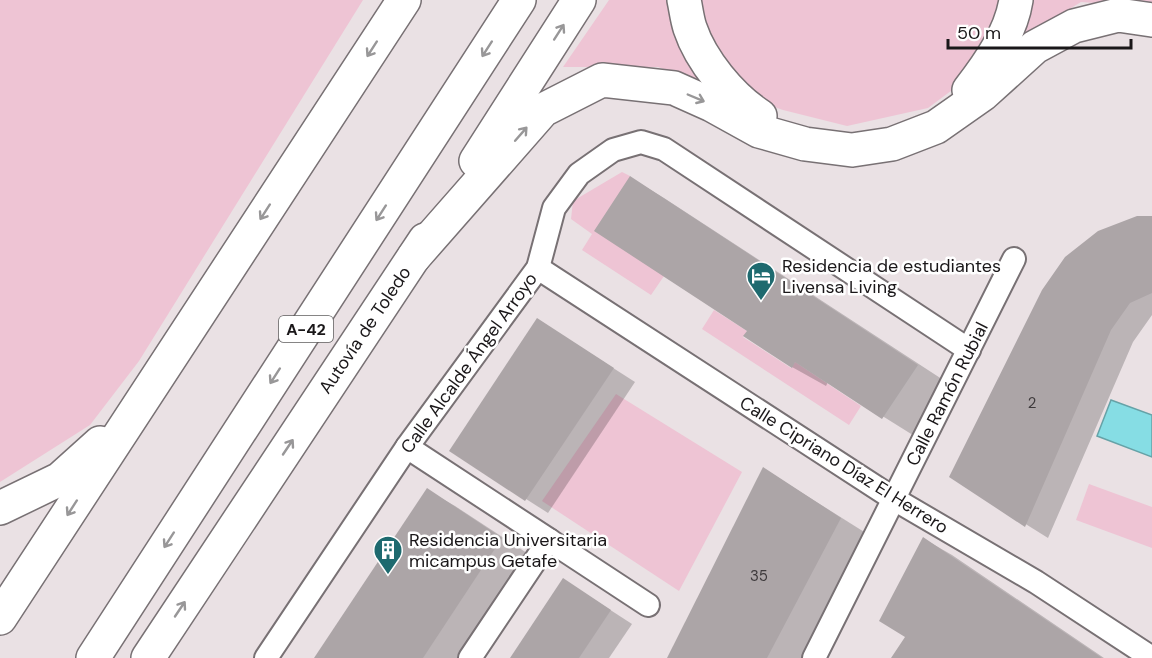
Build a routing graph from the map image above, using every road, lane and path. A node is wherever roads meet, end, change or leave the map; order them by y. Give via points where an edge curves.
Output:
1 (404, 0) edge
2 (519, 0) edge
3 (579, 0) edge
4 (684, 0) edge
5 (1016, 0) edge
6 (1152, 20) edge
7 (936, 127) junction
8 (805, 144) junction
9 (414, 257) junction
10 (1014, 259) dead end
11 (538, 268) junction
12 (969, 350) junction
13 (150, 389) junction
14 (407, 447) junction
15 (894, 499) junction
16 (0, 508) edge
17 (549, 540) junction
18 (648, 605) dead end
19 (0, 618) edge
20 (93, 658) edge
21 (148, 658) edge
22 (266, 658) edge
23 (470, 658) edge
24 (814, 658) edge
25 (1152, 658) edge

1 -> 13 highway
2 -> 20 highway, A-42
9 -> 3 highway, Autovía de Toledo / A-42
4 - 8 highway via 690,29 713,74 748,108
5 - 7 highway via 1013,16 986,69
6 - 7 highway via 1118,15 1074,26 1035,47 983,94
7 - 8 highway via 892,144 852,150
9 -> 8 highway via 543,110 602,80 674,88 759,130
21 -> 9 highway, Autovía de Toledo / A-42
10 - 12 street, Calle Ramón Rubial
11 - 12 street, Calle Alcalde Ángel Arroyo via 554,208 579,174 613,150 641,142 664,149
11 - 14 street, Calle Alcalde Ángel Arroyo
11 - 15 street, Calle Cipriano Díaz El Herrero
12 - 15 street, Calle Ramón Rubial
13 - 16 highway via 93,451 60,480
13 -> 19 highway
14 - 17 street
14 - 22 street, Calle Alcalde Ángel Arroyo
15 - 24 street, Calle Ramón Rubial
15 - 25 street, Calle Cipriano Díaz El Herrero via 1036,582
17 - 18 street
17 - 23 street

